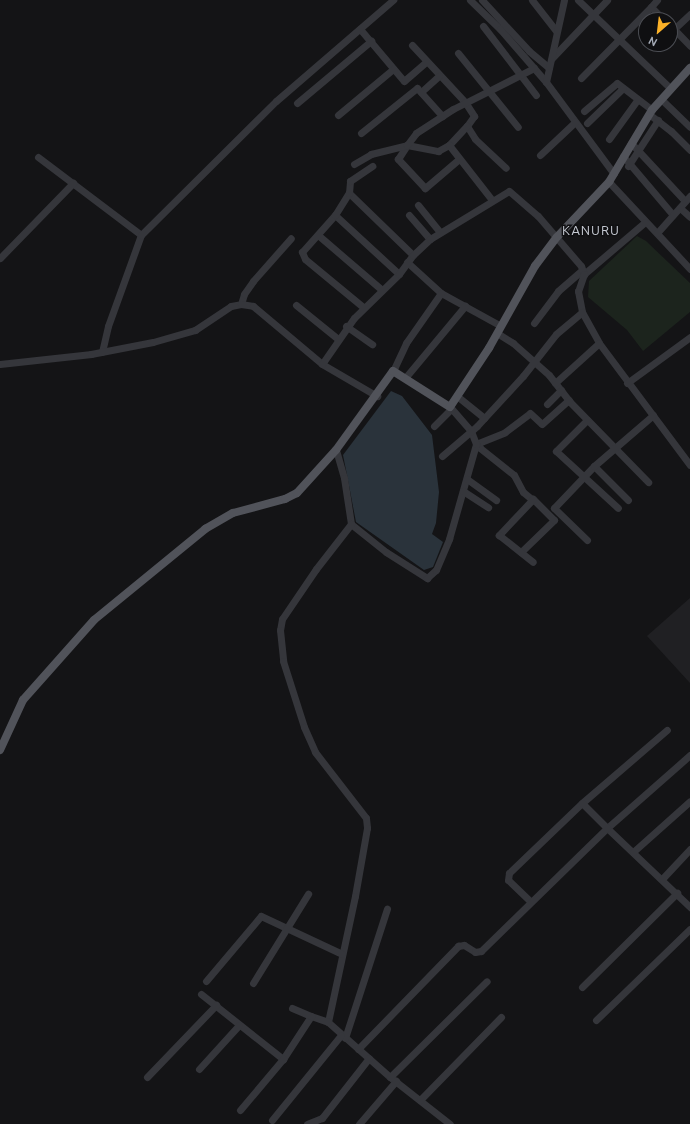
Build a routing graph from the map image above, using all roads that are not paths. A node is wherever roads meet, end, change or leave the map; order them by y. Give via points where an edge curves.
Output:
1 (393, 0) edge
2 (470, 0) edge
3 (482, 0) edge
4 (532, 0) edge
5 (564, 0) edge
6 (578, 0) edge
7 (607, 0) edge
8 (657, 0) edge
9 (651, 7) junction
10 (656, 12) edge
11 (690, 14) edge
12 (592, 15) junction
13 (678, 23) edge
14 (483, 26) dead end
15 (556, 31) junction
16 (678, 33) edge
17 (366, 35) junction
18 (618, 41) junction
19 (412, 45) dead end
20 (690, 46) edge
21 (458, 53) dead end
22 (552, 58) junction
23 (427, 61) junction
24 (534, 68) junction
25 (393, 69) junction
26 (689, 70) edge
27 (521, 75) junction
28 (548, 75) junction
29 (439, 76) junction
30 (408, 78) junction
31 (581, 78) dead end
32 (624, 88) junction
33 (670, 88) junction
34 (419, 90) junction
35 (489, 91) junction
36 (536, 95) dead end
37 (638, 99) junction
38 (661, 99) junction
39 (465, 102) junction
40 (298, 103) dead end
41 (584, 111) dead end
42 (338, 115) dead end
43 (442, 116) junction
44 (653, 116) junction
45 (575, 122) junction
46 (587, 123) dead end
47 (467, 126) junction
48 (518, 127) dead end
49 (690, 127) edge
50 (361, 132) dead end
51 (609, 139) dead end
52 (631, 143) junction
53 (407, 145) junction
54 (449, 145) junction
55 (638, 150) junction
56 (690, 150) edge
57 (540, 155) dead end
58 (623, 156) junction
59 (38, 157) dead end
60 (459, 159) junction
61 (354, 164) dead end
62 (372, 166) dead end
63 (628, 166) junction
64 (506, 168) dead end
65 (614, 174) junction
66 (74, 182) junction
67 (609, 182) junction
68 (349, 193) junction
69 (688, 198) edge
70 (492, 200) junction
71 (418, 205) dead end
72 (680, 208) junction
73 (335, 215) junction
74 (409, 215) dead end
75 (673, 215) junction
76 (690, 217) edge
77 (646, 222) junction
78 (440, 232) junction
79 (657, 233) junction
80 (141, 235) junction
81 (318, 235) junction
82 (557, 237) junction
83 (291, 238) dead end
84 (430, 238) junction
85 (413, 255) junction
86 (0, 258) edge
87 (407, 262) junction
88 (690, 269) edge
89 (583, 272) junction
90 (399, 274) junction
91 (382, 290) junction
92 (441, 293) junction
93 (240, 304) junction
94 (296, 305) dead end
95 (465, 306) junction
96 (363, 307) junction
97 (582, 312) junction
98 (534, 323) dead end
99 (346, 326) junction
100 (499, 330) junction
101 (690, 337) edge
102 (338, 339) junction
103 (598, 343) junction
104 (372, 344) dead end
105 (102, 352) junction
106 (532, 361) junction
107 (0, 364) edge
108 (322, 364) junction
109 (393, 371) junction
110 (405, 378) junction
111 (555, 383) junction
112 (627, 383) junction
113 (561, 390) junction
114 (377, 396) junction
115 (457, 396) junction
116 (569, 400) junction
117 (547, 404) dead end
118 (451, 408) junction
119 (653, 415) junction
120 (484, 418) junction
121 (587, 420) junction
122 (434, 426) dead end
123 (471, 433) junction
124 (479, 443) junction
125 (615, 448) junction
126 (336, 450) junction
127 (442, 456) dead end
128 (690, 465) edge
129 (594, 466) junction
130 (583, 478) junction
131 (467, 479) junction
132 (648, 482) dead end
133 (463, 491) junction
134 (496, 500) dead end
135 (533, 500) junction
136 (628, 500) dead end
137 (488, 507) dead end
138 (554, 508) junction
139 (618, 508) dead end
140 (548, 514) junction
141 (351, 524) junction
142 (587, 540) dead end
143 (521, 552) junction
144 (533, 562) dead end
145 (667, 730) dead end
146 (0, 750) edge
147 (690, 755) edge
148 (690, 801) edge
149 (582, 803) junction
150 (607, 828) junction
151 (690, 851) edge
152 (633, 852) junction
153 (662, 879) junction
154 (677, 893) junction
155 (308, 894) dead end
156 (530, 901) junction
157 (690, 906) edge
158 (387, 909) dead end
159 (690, 929) edge
160 (286, 930) junction
161 (342, 954) junction
162 (206, 981) dead end
163 (487, 981) dead end
164 (253, 983) dead end
165 (582, 987) dead end
166 (201, 994) dead end
167 (216, 1005) junction
168 (292, 1008) dead end
169 (311, 1016) junction
170 (501, 1018) dead end
171 (596, 1020) dead end
172 (328, 1022) junction
173 (239, 1025) junction
174 (343, 1037) junction
175 (358, 1049) junction
176 (369, 1058) junction
177 (283, 1059) junction
178 (199, 1069) dead end
179 (147, 1077) dead end
180 (390, 1077) junction
181 (396, 1081) junction
182 (420, 1100) junction
183 (240, 1110) dead end
184 (272, 1120) dead end
185 (307, 1124) edge
186 (359, 1124) edge
187 (450, 1124) edge

1 - 17 street
2 - 24 street
3 - 28 street
4 - 15 street
5 - 15 street
6 - 12 street
7 - 12 street
8 - 9 street
9 - 10 street
9 - 18 street
11 - 13 street
12 - 18 street
12 - 22 street
14 - 27 street
15 - 22 street
16 - 20 street
17 - 25 street
17 - 40 street
17 - 80 street via 276,101
18 - 31 street
18 - 33 street
19 - 23 street
21 - 35 street
22 - 28 street
23 - 29 street
23 - 30 street
24 - 27 street
24 - 28 street
25 - 30 street via 404,81
25 - 42 street
26 - 33 main road
27 - 35 street
27 - 36 street
28 - 45 street
29 - 34 street
29 - 39 street
30 - 34 street
32 - 37 street
32 - 41 street via 615,83
32 - 46 street
33 - 38 main road
34 - 43 street
34 - 50 street
35 - 39 street
35 - 48 street
37 - 44 street
37 - 51 street
38 - 44 main road
38 - 49 street
39 - 43 street
39 - 47 street via 474,116
43 - 53 street via 416,133
44 - 52 main road
44 - 55 street
44 - 56 street
45 - 57 street
45 - 65 street
47 - 54 street
47 - 64 street via 475,139
52 - 55 street
52 - 58 main road
53 - 54 street via 438,150
53 - 60 street via 398,159 425,188
53 - 61 street via 371,154
54 - 60 street
55 - 63 street
55 - 69 street
58 - 63 street
58 - 65 main road
59 - 66 street
60 - 70 street
62 - 68 street via 350,182
63 - 75 street
65 - 67 main road
66 - 80 street
66 - 86 street
67 - 77 street
67 - 82 main road
68 - 73 street
68 - 85 street
69 - 72 street
70 - 78 street
70 - 82 street via 509,191 538,216
71 - 78 street
72 - 75 street
72 - 76 street
73 - 81 street
73 - 90 street
74 - 84 street
75 - 79 street
77 - 79 street
77 - 89 street
78 - 84 street
79 - 88 street
80 - 105 street via 108,326
81 - 91 street
81 - 96 street via 302,252 302,256
82 - 89 street
82 - 100 main road via 535,266
83 - 93 street via 253,281
84 - 85 street
85 - 87 street
87 - 90 street
87 - 92 street
89 - 97 street via 578,291
89 - 98 street via 558,291
90 - 91 street
91 - 96 street
92 - 95 street
92 - 109 street via 406,343
93 - 105 street via 232,306 195,330 153,342
93 - 108 street via 253,306
94 - 102 street
95 - 100 street
95 - 110 street
96 - 99 street
97 - 103 street
97 - 106 street via 556,334
99 - 102 street
99 - 104 street
100 - 106 street
100 - 115 main road
101 - 112 street
102 - 108 street
103 - 111 street
103 - 112 street
105 - 107 street via 24,364
106 - 111 street
106 - 120 street via 523,376
108 - 114 street
109 - 110 main road
109 - 114 main road
110 - 118 main road
111 - 113 street
112 - 119 street
113 - 116 street
113 - 117 street
114 - 126 main road
115 - 118 main road
115 - 120 street
116 - 121 street
116 - 124 street via 542,424 530,413 505,432
118 - 122 street
118 - 123 street
119 - 125 street
119 - 128 street
120 - 123 street
121 - 125 street
121 - 130 street via 556,451
123 - 124 street
123 - 127 street
124 - 131 street
124 - 135 street via 514,475 523,492
125 - 129 street
125 - 132 street
126 - 141 street via 344,478
126 - 146 main road via 297,493 285,499 234,513 205,529 94,620 22,700
129 - 130 street
129 - 136 street
130 - 138 street
130 - 139 street
131 - 133 street
131 - 134 street
133 - 137 street
133 - 141 street via 447,545 436,570 427,578 386,552
135 - 140 street
135 - 143 street via 498,535
138 - 140 street
138 - 142 street
140 - 143 street via 554,520
141 - 161 street via 282,619 280,630 284,661 309,740 332,776 366,818 367,828
143 - 144 street
145 - 149 street
147 - 150 street
148 - 152 street
149 - 150 street
149 - 156 street via 508,875 508,880
150 - 152 street
150 - 156 street
151 - 153 street
152 - 153 street
153 - 154 street
154 - 157 street
154 - 165 street
155 - 160 street
156 - 175 street via 481,951 475,952 464,945 458,946
158 - 174 street
159 - 171 street
160 - 161 street
160 - 162 street via 264,915 259,917
160 - 164 street
161 - 172 street
163 - 180 street
166 - 167 street
167 - 173 street
167 - 179 street
168 - 169 street
169 - 172 street
169 - 177 street
170 - 182 street
172 - 174 street
173 - 177 street
173 - 178 street
174 - 175 street
174 - 184 street
175 - 176 street
176 - 180 street
176 - 185 street via 322,1118
177 - 183 street
180 - 181 street
181 - 182 street
181 - 186 street
182 - 187 street

